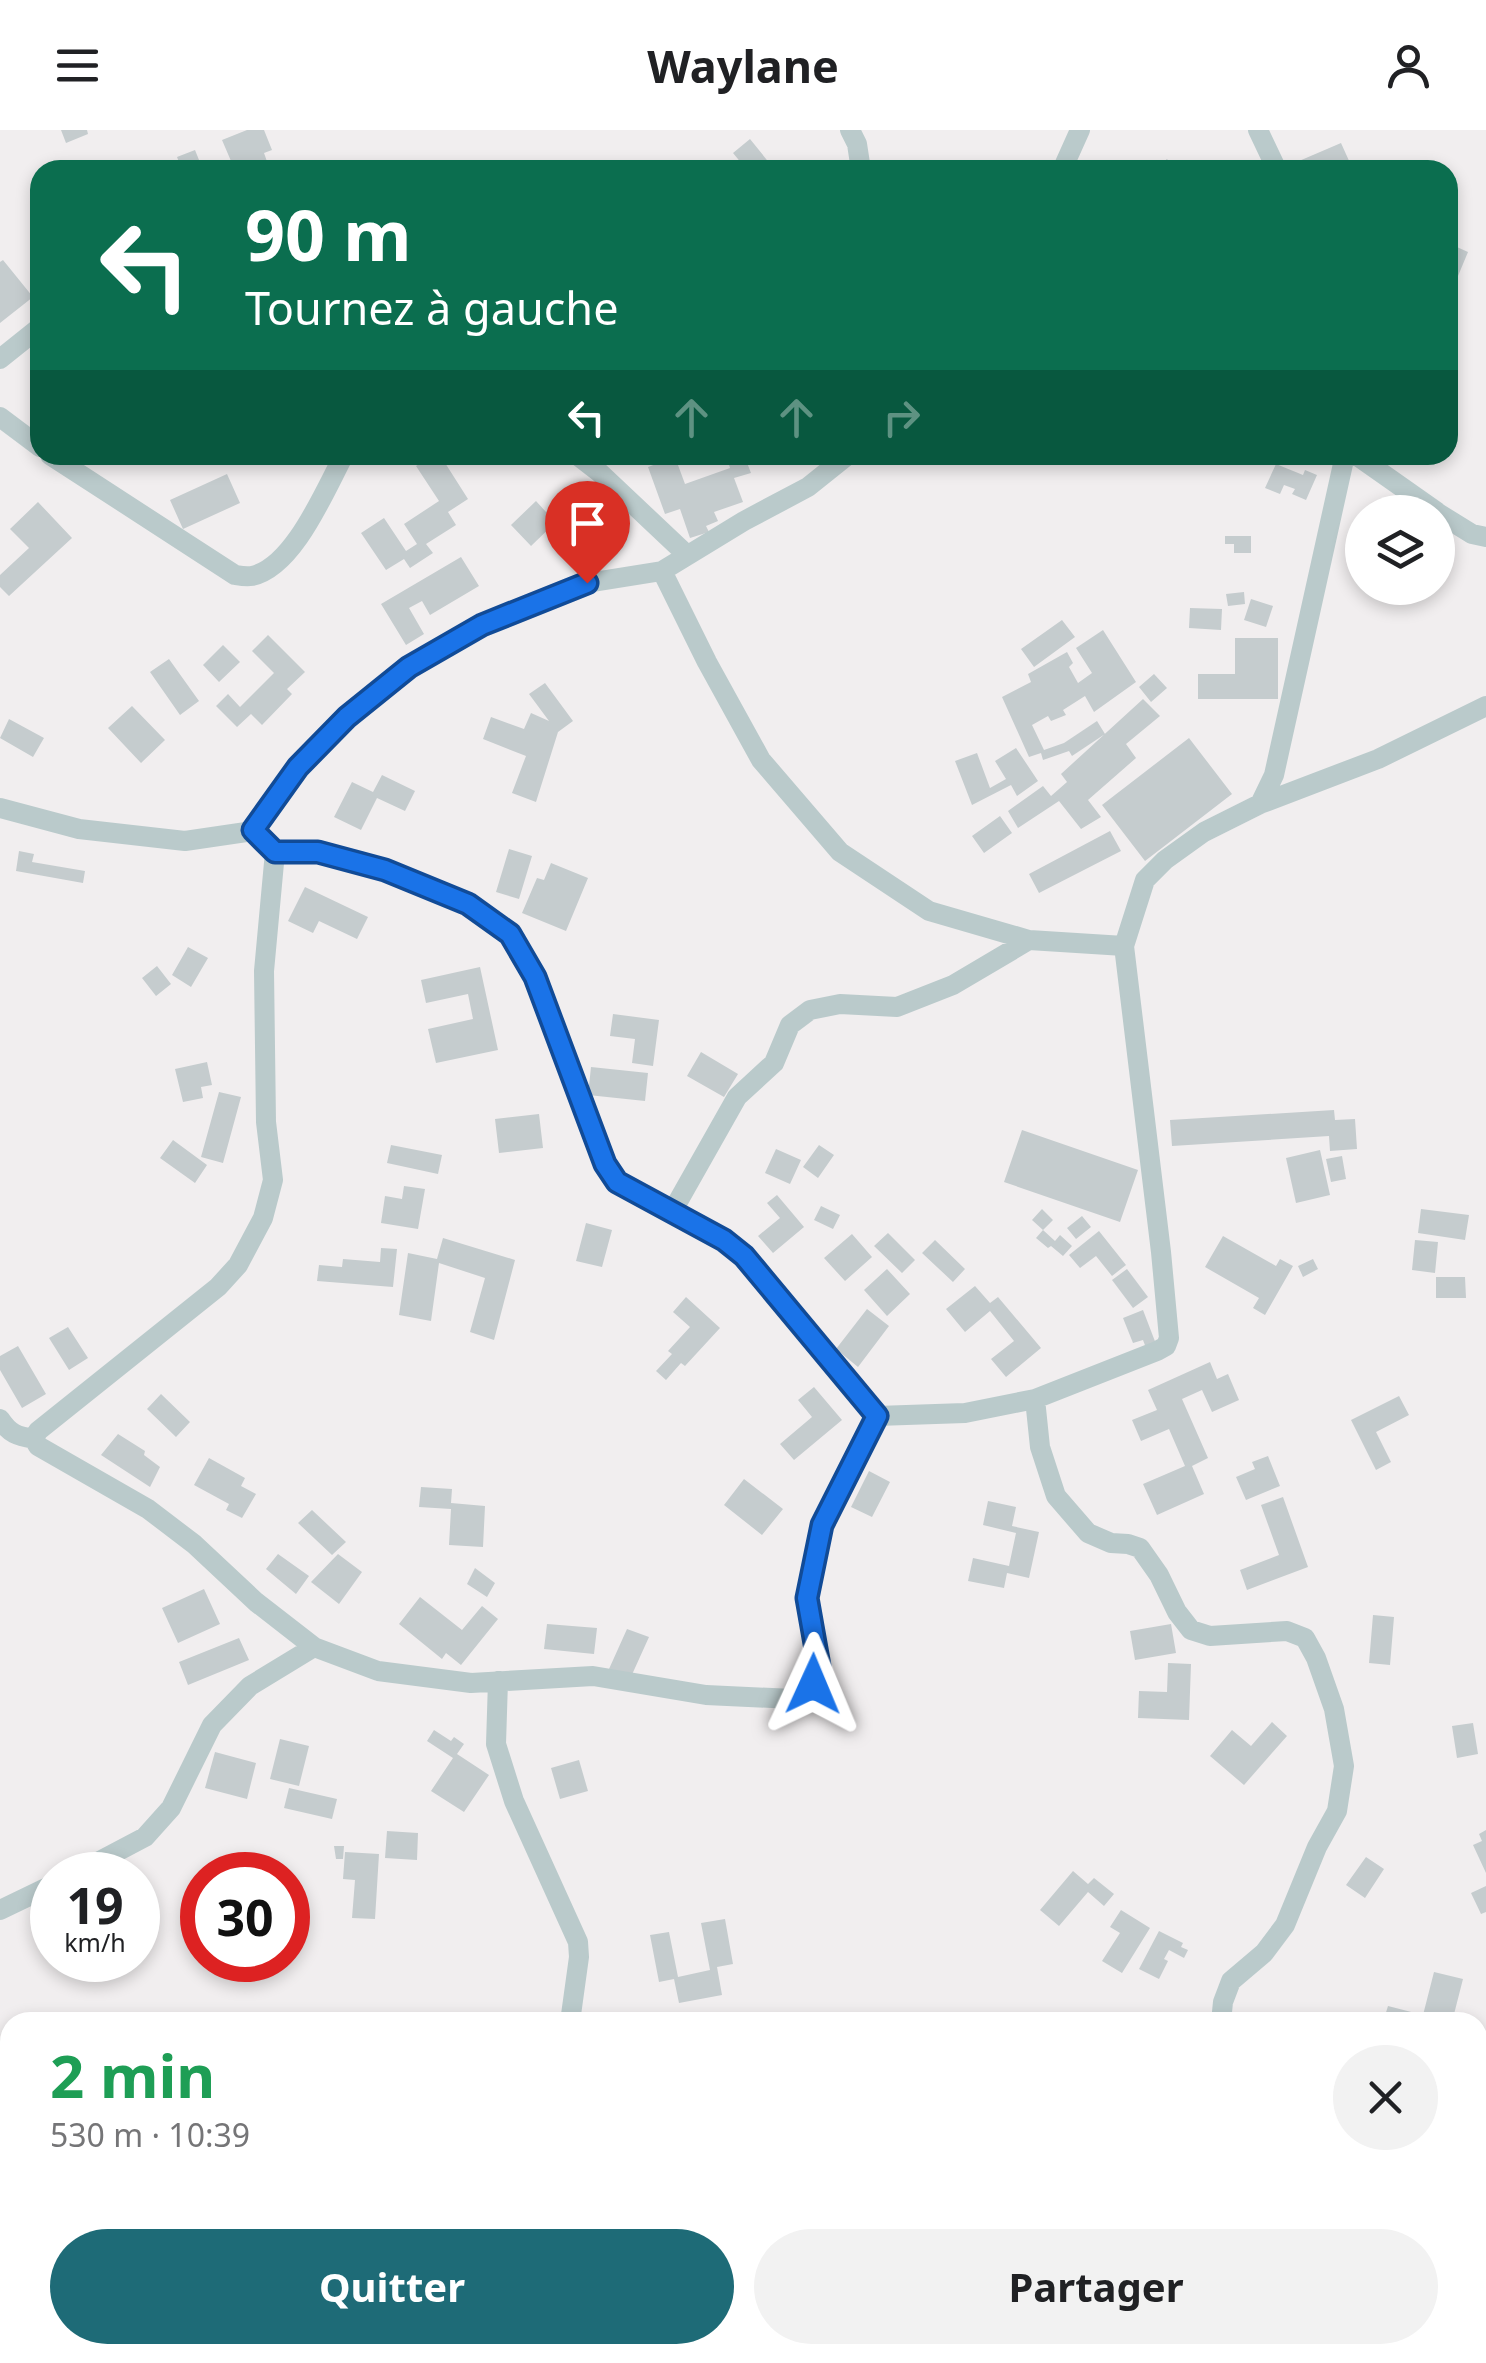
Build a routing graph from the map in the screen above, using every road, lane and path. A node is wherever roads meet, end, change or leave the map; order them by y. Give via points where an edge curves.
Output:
1 (850, 130) edge
2 (1080, 130) edge
3 (1258, 130) edge
4 (859, 160) edge
5 (1066, 160) edge
6 (1272, 160) edge
7 (30, 335) edge
8 (0, 359) edge
9 (0, 417) edge
10 (30, 440) edge
11 (65, 465) edge
12 (338, 465) edge
13 (590, 465) edge
14 (836, 465) edge
15 (1343, 465) edge
16 (1370, 465) edge
17 (1412, 495) edge
18 (1455, 524) edge
19 (1486, 537) edge
20 (687, 555) junction
21 (662, 570) junction
22 (1486, 706) edge
23 (1260, 804) junction
24 (0, 808) edge
25 (253, 830) junction
26 (275, 852) junction
27 (1028, 940) junction
28 (1124, 946) junction
29 (672, 1212) junction
30 (1036, 1399) junction
31 (877, 1416) junction
32 (0, 1419) edge
33 (34, 1439) junction
34 (314, 1647) junction
35 (498, 1681) junction
36 (117, 1852) edge
37 (30, 1896) edge
38 (0, 1910) edge
39 (571, 2012) edge
40 (1222, 2012) edge

1 - 4 street
2 - 5 street
3 - 6 street
7 - 8 street
9 - 10 street
11 - 12 street via 235,576 253,576 296,542
13 - 20 street
14 - 20 street
15 - 23 street via 1274,776
16 - 17 street
18 - 19 street
20 - 21 street
21 - 25 street via 587,583 482,625 409,667 298,767
21 - 27 street via 761,760 840,852 928,911
22 - 23 street via 1378,759
23 - 28 street via 1204,832 1145,880
24 - 25 street via 79,829 186,841
25 - 26 street
26 - 29 street via 318,852 385,870 468,904 510,934 535,977 605,1164 617,1182
26 - 33 street via 264,971 266,1122 274,1180 264,1218 218,1287
27 - 28 street
27 - 29 street via 952,985 897,1006 840,1004 810,1010 790,1025 774,1063 737,1097
28 - 30 street via 1169,1338 1157,1351
29 - 31 street via 744,1256
30 - 31 street via 965,1413
30 - 40 street via 1040,1447 1056,1496 1088,1533 1140,1548 1191,1630 1210,1636 1286,1631 1304,1638 1334,1709 1344,1766 1337,1810 1285,1925 1231,1981
31 - 35 street via 822,1525 807,1598 819,1666 804,1694 706,1695 592,1676
32 - 33 street via 8,1432
33 - 34 street via 148,1509
34 - 35 street via 378,1672
34 - 36 street via 250,1686 212,1725 171,1808 144,1838
35 - 39 street via 496,1744 578,1942
37 - 38 street

